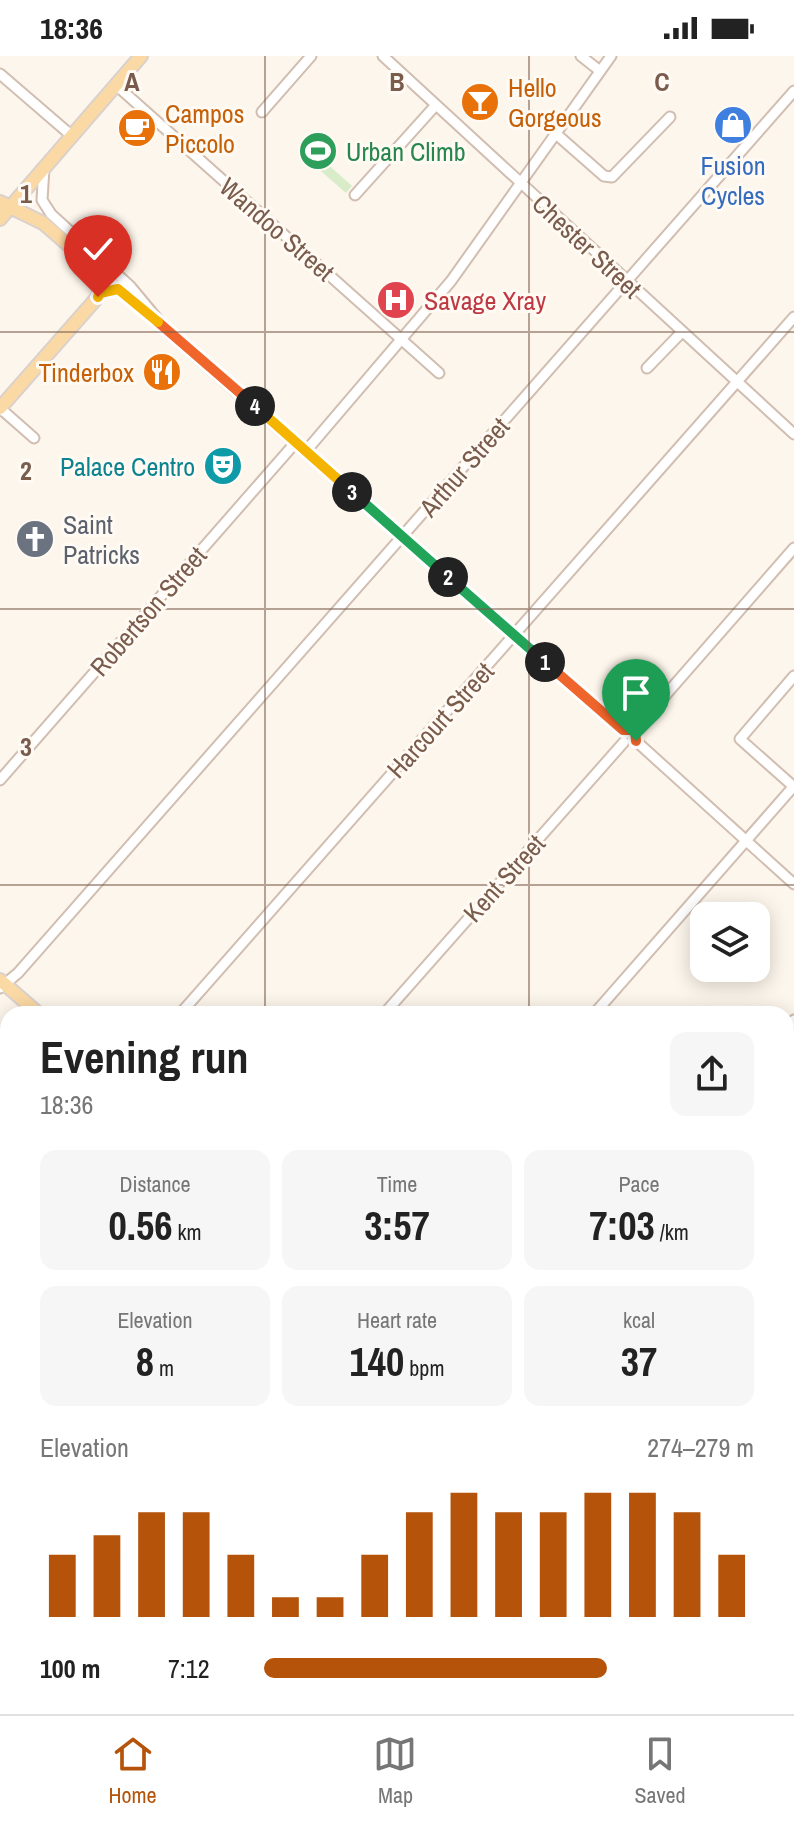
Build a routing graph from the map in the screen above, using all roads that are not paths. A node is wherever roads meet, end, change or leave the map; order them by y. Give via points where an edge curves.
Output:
1 (311, 56) edge
2 (383, 56) edge
3 (581, 56) edge
4 (611, 56) edge
5 (137, 57) edge
6 (600, 71) junction
7 (0, 74) edge
8 (116, 85) junction
9 (794, 91) edge
10 (435, 106) junction
11 (262, 112) dead end
12 (670, 117) dead end
13 (555, 133) junction
14 (72, 136) junction
15 (44, 168) junction
16 (519, 183) junction
17 (355, 195) dead end
18 (5, 204) edge
19 (0, 219) edge
20 (108, 279) junction
21 (627, 283) junction
22 (130, 286) junction
23 (118, 289) junction
24 (100, 293) junction
25 (152, 315) junction
26 (794, 317) edge
27 (681, 333) junction
28 (402, 339) junction
29 (647, 368) dead end
30 (439, 373) dead end
31 (736, 383) junction
32 (0, 408) edge
33 (794, 434) edge
34 (34, 438) dead end
35 (296, 442) junction
36 (306, 451) junction
37 (403, 537) junction
38 (794, 548) edge
39 (515, 636) junction
40 (794, 676) edge
41 (623, 730) junction
42 (635, 730) junction
43 (636, 741) junction
44 (624, 742) junction
45 (0, 780) edge
46 (794, 786) edge
47 (746, 843) junction
48 (794, 884) edge
49 (2, 984) edge
50 (29, 1006) edge
51 (187, 1006) edge
52 (391, 1006) edge
53 (601, 1006) edge

1 - 11 street
2 - 10 street, Chester Street
3 - 6 street
4 - 6 street
5 - 8 main road
6 - 13 street
7 - 14 street
8 - 14 main road
8 - 28 street, Wandoo Street
9 - 21 street, Arthur Street
10 - 16 street, Chester Street
10 - 17 street
12 - 13 street via 612,177 604,176
13 - 16 street
14 - 15 main road
15 - 18 main road
15 - 22 street via 44,205
16 - 21 street, Chester Street
16 - 28 street via 451,281
18 - 19 main road
18 - 20 main road via 43,223
20 - 23 street
20 - 24 main road
21 - 27 street, Chester Street
21 - 37 street, Arthur Street
22 - 23 street
22 - 25 street
23 - 24 street
23 - 25 street
24 - 32 main road
25 - 35 street
26 - 31 street, Harcourt Street
27 - 29 street
27 - 31 street, Chester Street
28 - 30 street, Wandoo Street
28 - 36 street
31 - 33 street, Chester Street
31 - 39 street, Harcourt Street
32 - 34 street
35 - 36 street
35 - 45 street, Robertson Street
36 - 37 street
37 - 39 street
37 - 49 street, Arthur Street
38 - 42 street
39 - 41 street
39 - 51 street, Harcourt Street
40 - 46 street via 740,739
41 - 42 street
41 - 44 street
42 - 43 street
43 - 44 street
43 - 47 street
44 - 52 street, Kent Street
46 - 47 street
47 - 48 street
47 - 53 street
49 - 50 main road

